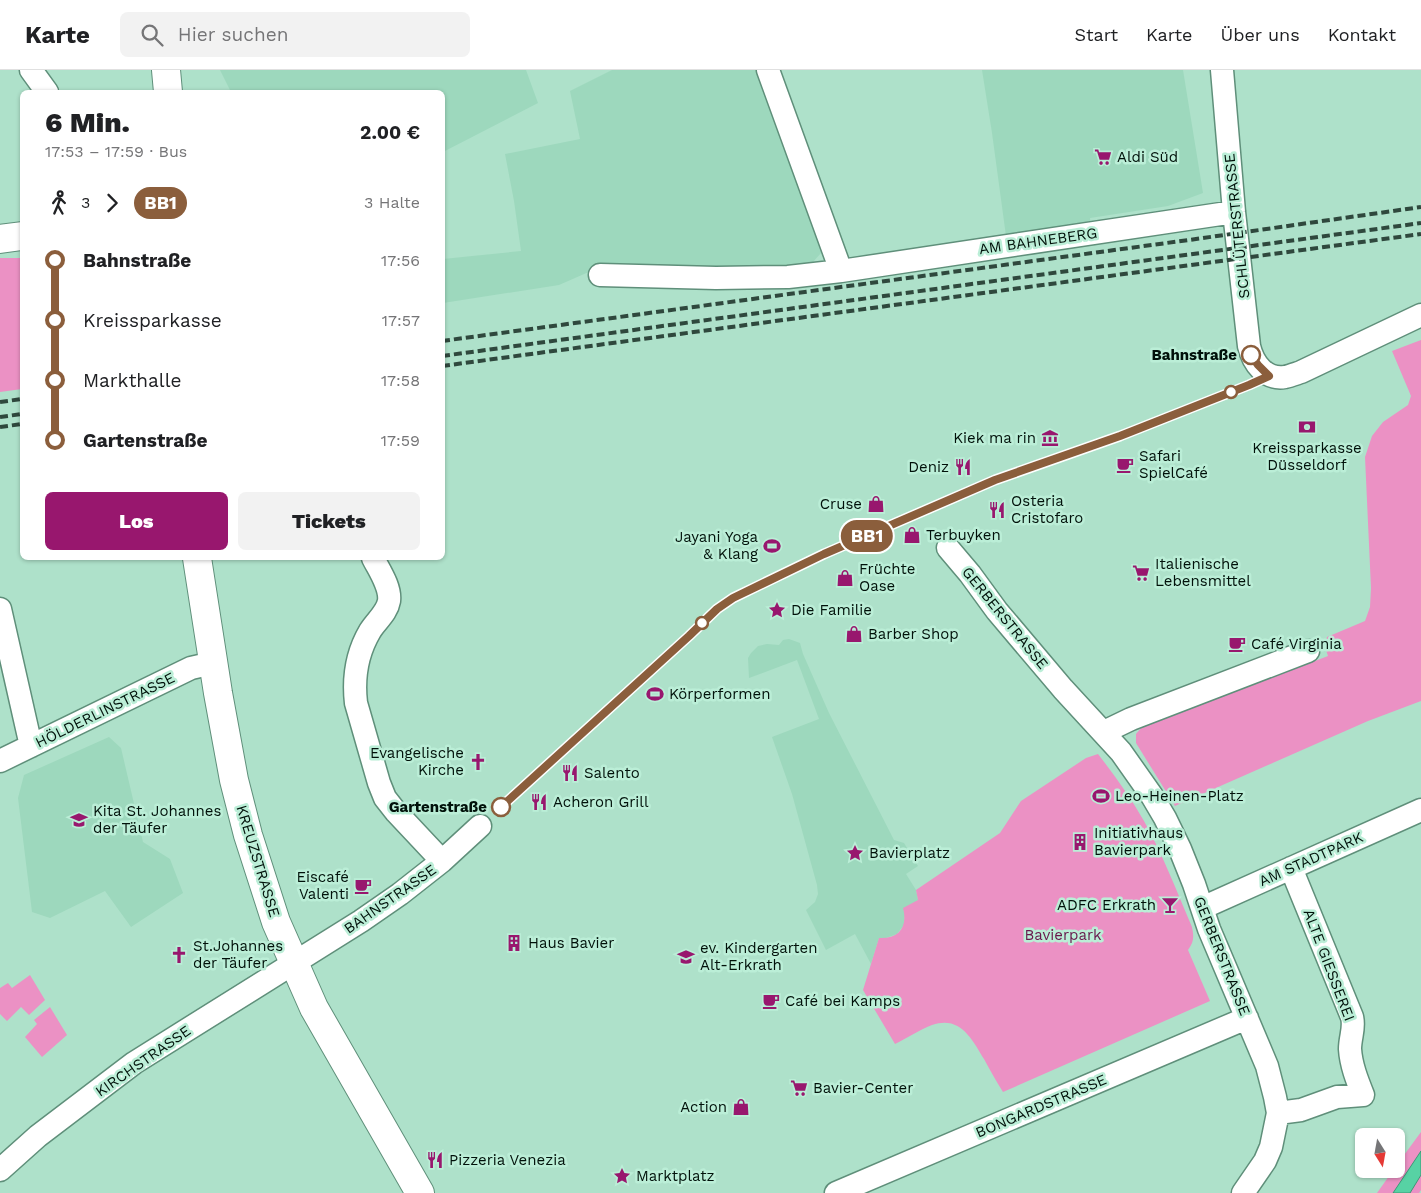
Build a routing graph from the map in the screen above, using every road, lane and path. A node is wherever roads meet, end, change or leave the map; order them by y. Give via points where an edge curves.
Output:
1 (31, 70) edge
2 (166, 70) edge
3 (768, 70) edge
4 (1222, 70) edge
5 (46, 90) edge
6 (168, 90) edge
7 (1234, 212) junction
8 (20, 236) edge
9 (0, 238) edge
10 (841, 270) junction
11 (600, 275) dead end
12 (1421, 315) edge
13 (948, 548) dead end
14 (197, 560) edge
15 (373, 560) edge
16 (0, 609) edge
17 (1308, 651) dead end
18 (213, 664) junction
19 (1104, 732) junction
20 (31, 746) junction
21 (0, 761) edge
22 (1421, 810) edge
23 (480, 826) dead end
24 (442, 862) junction
25 (1291, 868) junction
26 (1202, 908) junction
27 (293, 962) junction
28 (1247, 1018) junction
29 (1278, 1113) junction
30 (0, 1170) edge
31 (420, 1193) edge
32 (836, 1193) edge
33 (1243, 1193) edge

1 - 5 street
2 - 6 main road
3 - 10 street
4 - 7 street, SCHLÜTERSTRASSE
7 - 10 street, AM BAHNEBERG
7 - 12 street, SCHLÜTERSTRASSE via 1249,346 1252,356 1269,376 1283,377 1301,372
8 - 9 main road
10 - 11 street, AM BAHNEBERG via 788,277
13 - 19 street, GERBERSTRASSE via 997,612
14 - 18 main road, KREUZSTRASSE
15 - 24 street via 388,588 389,601 360,653 354,689 356,703 385,798
16 - 20 street
17 - 19 street
18 - 20 street, HÖLDERLINSTRASSE via 191,668
18 - 27 main road, KREUZSTRASSE via 234,780 248,836
19 - 26 street, GERBERSTRASSE via 1132,766 1165,818
20 - 21 street, HÖLDERLINSTRASSE
22 - 25 street, AM STADTPARK
23 - 24 street, BAHNSTRASSE
24 - 27 street, BAHNSTRASSE via 360,921
25 - 26 street, AM STADTPARK
25 - 29 street, ALTE GIESSEREI via 1352,1017 1351,1058 1363,1095 1337,1097 1300,1110
26 - 28 street, GERBERSTRASSE
27 - 30 street, KIRCHSTRASSE via 134,1063 38,1136
27 - 31 main road, KREUZSTRASSE via 314,1008
28 - 29 street, GERBERSTRASSE via 1268,1066
28 - 32 street, BONGARDSTRASSE
29 - 33 street, GERBERSTRASSE via 1265,1161

